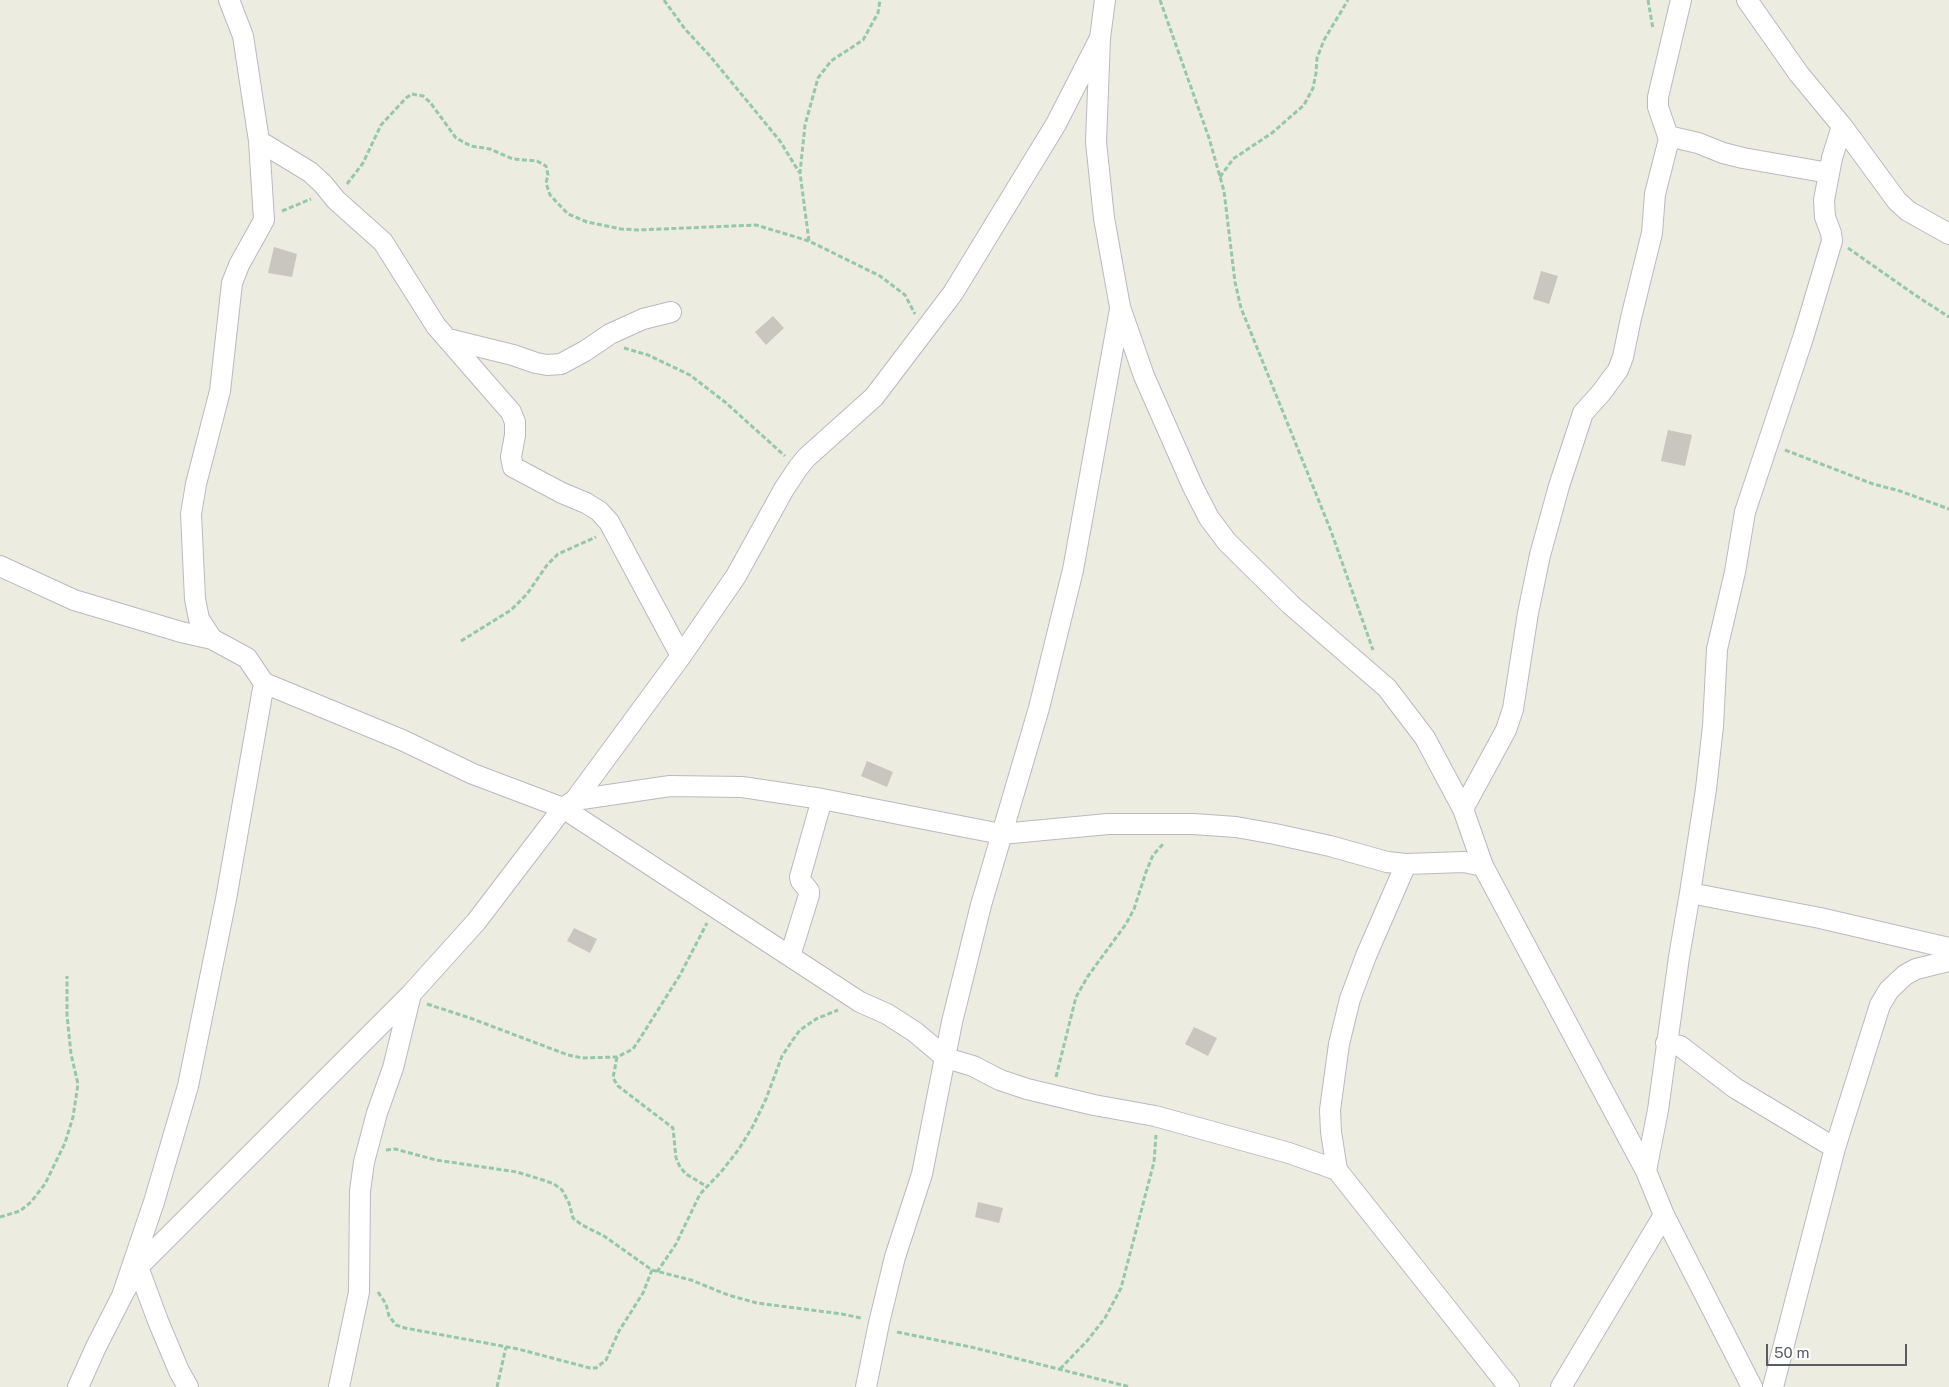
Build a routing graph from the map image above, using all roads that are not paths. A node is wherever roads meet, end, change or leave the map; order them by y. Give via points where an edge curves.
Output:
1 (229, 0) edge
2 (1106, 0) edge
3 (1681, 0) edge
4 (1747, 0) edge
5 (1100, 38) junction
6 (1842, 126) junction
7 (1668, 136) junction
8 (258, 140) junction
9 (1829, 173) junction
10 (1949, 234) edge
11 (1120, 307) junction
12 (671, 312) dead end
13 (448, 339) junction
14 (0, 566) edge
15 (212, 639) junction
16 (681, 656) junction
17 (264, 683) junction
18 (822, 799) junction
19 (569, 804) junction
20 (1463, 809) junction
21 (1000, 834) junction
22 (1406, 864) junction
23 (1483, 866) junction
24 (1690, 894) junction
25 (1949, 948) edge
26 (790, 956) junction
27 (1949, 961) edge
28 (410, 996) junction
29 (1666, 1043) junction
30 (946, 1058) junction
31 (1835, 1148) junction
32 (1337, 1170) junction
33 (1646, 1171) junction
34 (1664, 1215) junction
35 (138, 1267) junction
36 (122, 1296) junction
37 (78, 1387) edge
38 (188, 1387) edge
39 (339, 1387) edge
40 (866, 1387) edge
41 (1508, 1387) edge
42 (1561, 1387) edge
43 (1752, 1387) edge
44 (1773, 1387) edge

1 - 8 street via 243,36
2 - 5 street
3 - 7 street via 1658,97
4 - 6 street via 1799,74
5 - 11 street via 1096,142 1104,218
5 - 16 street via 1056,124 953,293 874,398 798,468 736,576
6 - 9 street
6 - 10 street via 1902,206
7 - 9 street via 1743,158
7 - 20 street via 1655,194 1652,233 1623,357 1618,370 1583,414 1540,555 1514,709
8 - 13 street via 310,172 383,242 427,313
8 - 15 street via 264,220 232,283 220,391 191,514 195,599 199,619
9 - 24 street via 1824,205 1832,241 1743,522 1717,649 1713,726
11 - 20 street via 1144,376 1209,518 1227,542 1291,605 1387,688 1425,738
11 - 21 street via 1073,570 1039,708
12 - 13 street via 642,319 560,364 536,363
13 - 16 street via 511,412 514,422 513,467 600,511 616,534
14 - 15 street via 74,600
15 - 17 street via 247,658
16 - 19 street
17 - 19 street via 402,740 473,774
17 - 36 street via 226,899 188,1086
18 - 19 street via 742,787 670,786
18 - 21 street
18 - 26 street via 800,877 810,895
19 - 26 street
19 - 28 street via 476,922
20 - 23 street
21 - 22 street via 1108,824 1193,824 1275,834
21 - 30 street via 952,1022
22 - 23 street via 1464,862
22 - 32 street via 1350,999 1339,1044 1330,1110
23 - 33 street
24 - 25 street via 1820,918
24 - 29 street
26 - 30 street via 860,1002 915,1032
27 - 31 street via 1905,975 1884,998
28 - 35 street
28 - 39 street via 367,1151 360,1191 359,1292
29 - 31 street via 1680,1046 1735,1088
29 - 33 street
30 - 32 street via 973,1066 1000,1080 1155,1116 1290,1153
30 - 40 street via 922,1174 894,1257
31 - 44 street
32 - 41 street
33 - 34 street
34 - 42 street
34 - 43 street
35 - 36 street
35 - 38 street via 179,1372
36 - 37 street

